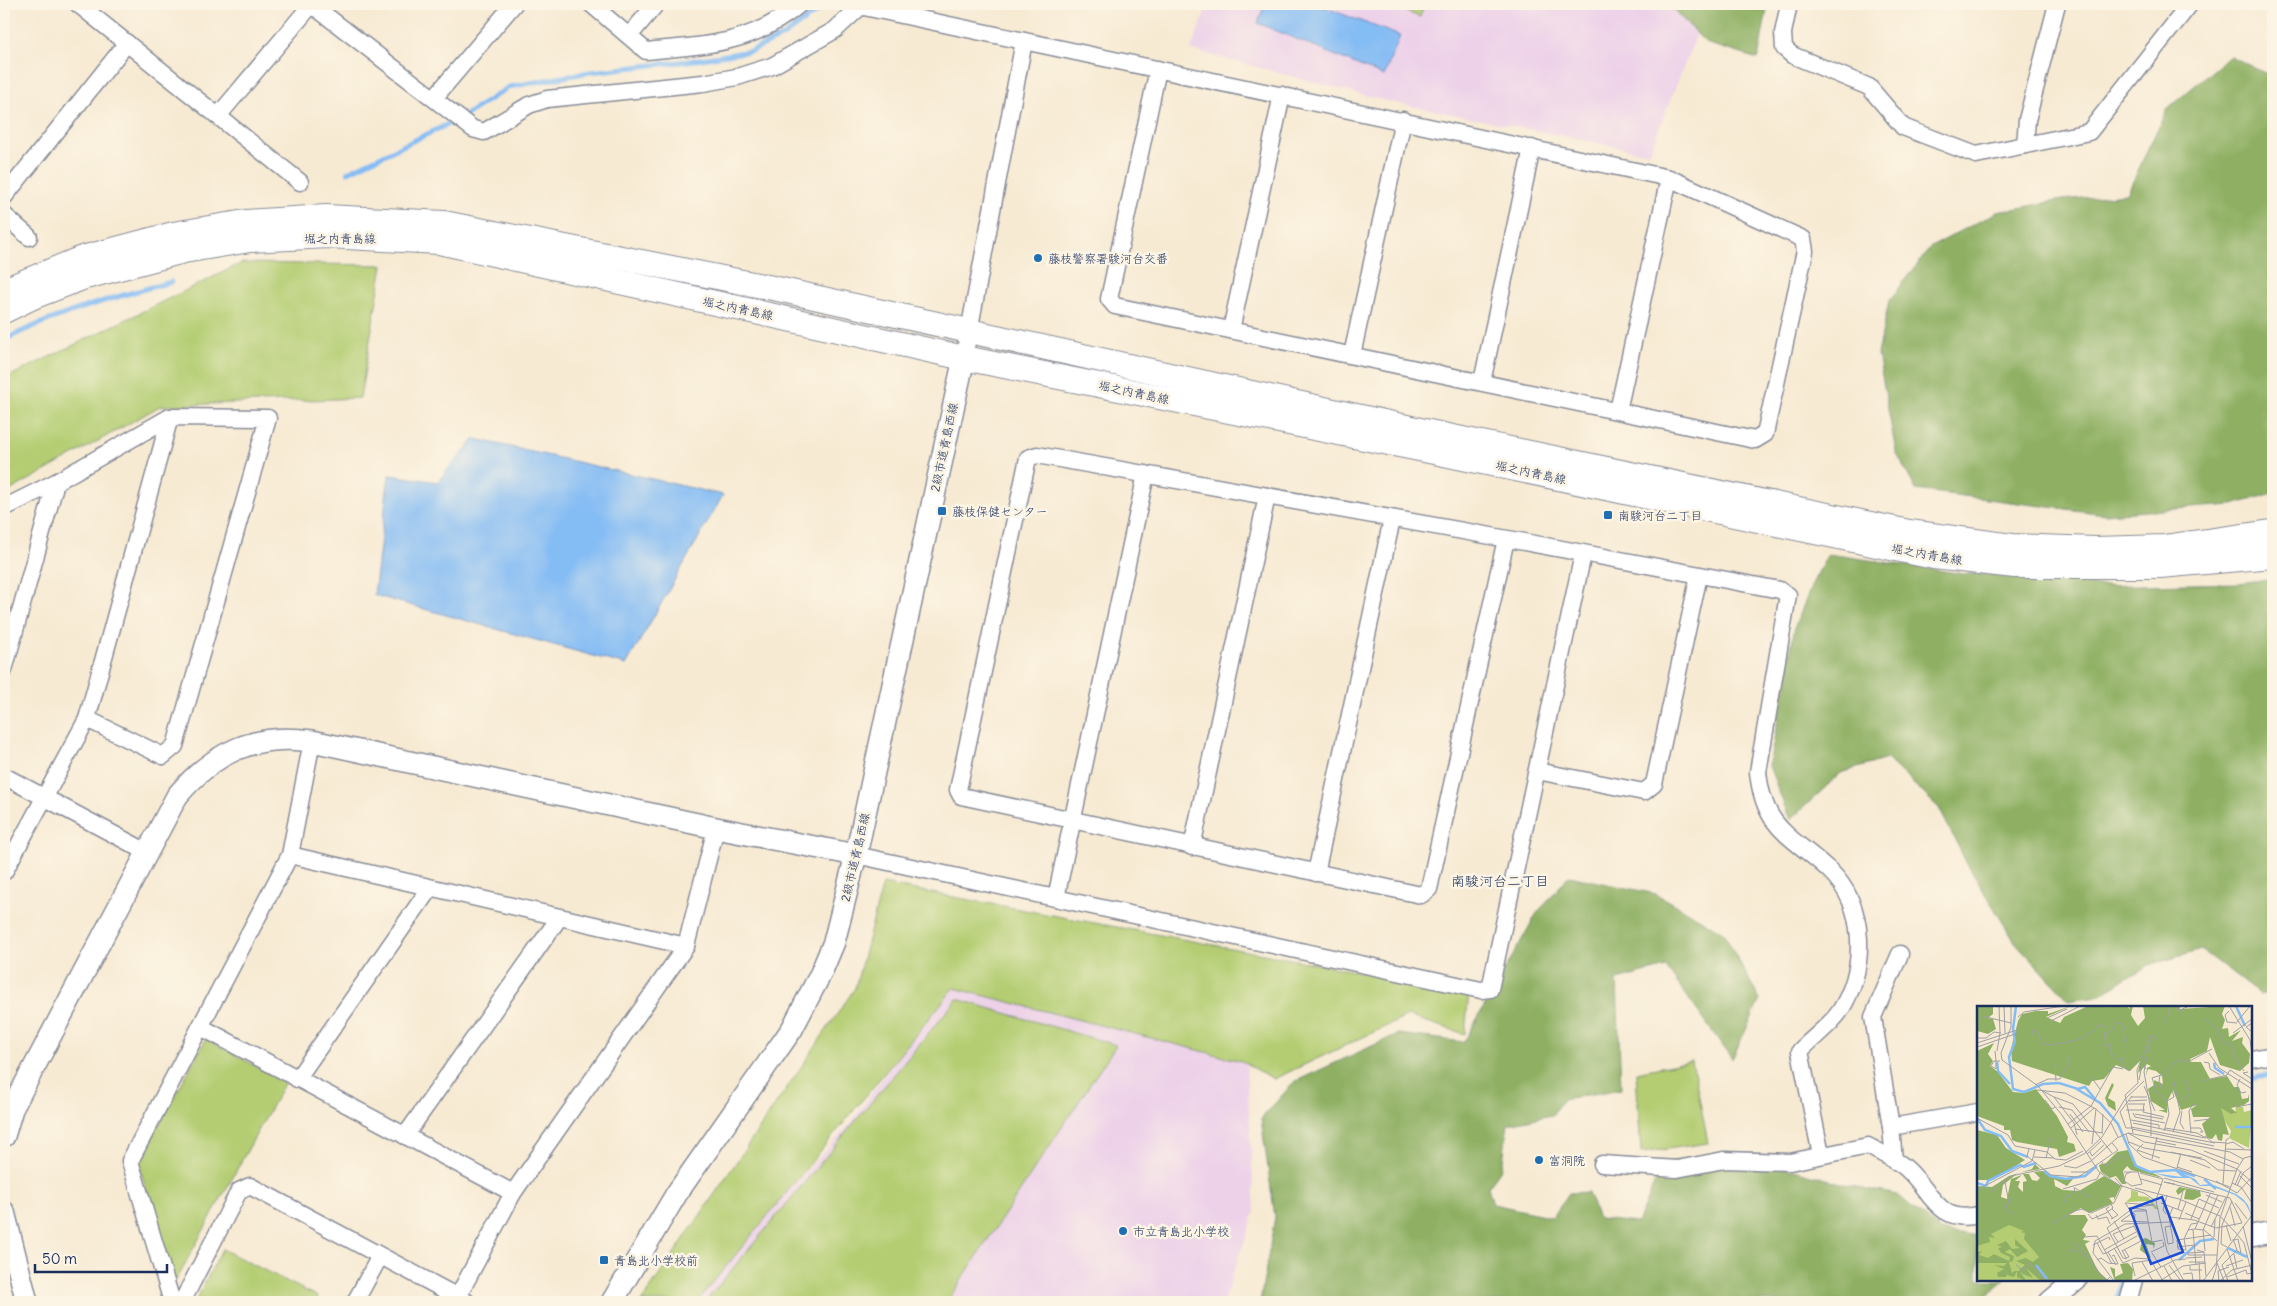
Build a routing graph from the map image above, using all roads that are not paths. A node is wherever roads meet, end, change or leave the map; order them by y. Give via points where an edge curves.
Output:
1 (78, 4) edge
2 (312, 4) edge
3 (514, 4) edge
4 (591, 4) edge
5 (656, 4) edge
6 (800, 4) edge
7 (1789, 4) edge
8 (2057, 4) edge
9 (2190, 4) edge
10 (855, 5) edge
11 (629, 36) junction
12 (1024, 41) junction
13 (127, 42) junction
14 (1158, 69) junction
15 (1282, 95) junction
16 (434, 98) junction
17 (218, 116) junction
18 (1403, 120) junction
19 (2025, 145) junction
20 (1532, 148) junction
21 (1669, 178) junction
22 (300, 182) dead end
23 (4, 197) edge
24 (4, 215) edge
25 (30, 236) dead end
26 (4, 290) edge
27 (4, 312) edge
28 (1231, 330) junction
29 (970, 331) junction
30 (1352, 355) junction
31 (964, 358) junction
32 (1482, 382) junction
33 (1618, 411) junction
34 (170, 417) junction
35 (1146, 474) junction
36 (56, 482) junction
37 (1267, 496) junction
38 (4, 508) edge
39 (1392, 519) junction
40 (2273, 532) edge
41 (1506, 539) junction
42 (1583, 554) junction
43 (2273, 556) edge
44 (1699, 575) junction
45 (4, 670) edge
46 (87, 719) junction
47 (312, 742) junction
48 (1536, 771) junction
49 (4, 776) edge
50 (43, 796) junction
51 (1072, 822) junction
52 (716, 828) junction
53 (1192, 846) junction
54 (147, 852) junction
55 (290, 855) junction
56 (856, 855) junction
57 (4, 872) edge
58 (1316, 873) junction
59 (430, 888) junction
60 (1056, 898) junction
61 (559, 918) junction
62 (686, 946) junction
63 (1900, 954) dead end
64 (201, 1027) junction
65 (2273, 1054) edge
66 (2252, 1059) edge
67 (297, 1079) junction
68 (1977, 1112) edge
69 (1891, 1127) junction
70 (4, 1136) edge
71 (405, 1136) junction
72 (1821, 1155) junction
73 (1894, 1161) junction
74 (1602, 1164) dead end
75 (513, 1193) junction
76 (4, 1212) edge
77 (1977, 1215) edge
78 (2273, 1232) edge
79 (2252, 1236) edge
80 (380, 1256) junction
81 (2075, 1281) edge
82 (2134, 1281) edge
83 (460, 1301) edge
84 (27, 1302) edge
85 (172, 1302) edge
86 (182, 1302) edge
87 (355, 1302) edge
88 (612, 1302) edge
89 (2050, 1302) edge
90 (2128, 1302) edge

1 - 13 street
2 - 16 street
2 - 17 street
3 - 16 street
4 - 11 street
5 - 11 street
6 - 11 street via 781,20 722,43 646,51
7 - 19 street via 1784,48 1792,55 1869,87 1903,127 1976,155
8 - 19 street via 2027,120
9 - 19 street via 2089,132
10 - 12 street
10 - 16 street via 835,30 772,66 737,77 548,99 529,105 484,132 473,129
12 - 14 street
12 - 29 street
13 - 17 street
13 - 23 street
14 - 15 street
14 - 28 street via 1109,299 1115,306
15 - 18 street
15 - 28 street
17 - 22 street
18 - 20 street
18 - 30 street
20 - 21 street
20 - 32 street
21 - 33 street
21 - 33 street via 1802,239 1805,251 1765,434 1755,440
24 - 25 street
26 - 29 main road, 堀之内青島線 via 82,258 173,234 245,222 326,217 381,219 444,224 773,288
27 - 31 main road, 堀之内青島線 via 82,278 184,251 250,240 328,236 380,238 439,242
28 - 30 street
29 - 31 street
29 - 40 main road, 堀之内青島線 via 1443,435 1909,532 2012,546 2095,549 2164,547
30 - 32 street
31 - 43 main road, 堀之内青島線 via 1934,556 2015,566 2160,566
31 - 56 street, 2級市道青島西線
32 - 33 street
34 - 36 street
34 - 46 street
34 - 46 street via 268,418 175,746 163,756
35 - 37 street
35 - 51 street
35 - 51 street via 1037,455 1028,458 958,790 961,796
36 - 38 street
36 - 45 street
37 - 39 street
37 - 53 street
39 - 41 street
39 - 58 street
41 - 42 street
41 - 58 street via 1429,890 1421,895
42 - 44 street
42 - 48 street
44 - 48 street via 1654,784 1644,792
44 - 72 street via 1780,590 1788,595 1758,772 1761,794 1770,815 1785,834 1830,871 1847,894 1858,928 1860,959 1853,985 1840,1012 1800,1051
46 - 50 street
47 - 52 street
47 - 54 street via 290,738 270,740 234,749 211,762 177,796
47 - 55 street
48 - 60 street via 1490,988 1481,990
49 - 50 street
50 - 54 street
50 - 57 street
51 - 53 street
51 - 60 street
52 - 56 street
52 - 62 street
53 - 58 street
54 - 70 street via 12,1109
55 - 59 street
55 - 64 street
56 - 60 street
56 - 88 street, 2級市道青島西線 via 834,942 792,1029 677,1193
59 - 61 street
59 - 67 street
61 - 62 street
61 - 71 street
62 - 75 street
63 - 69 street via 1873,1017
64 - 67 street
64 - 85 street via 130,1161
65 - 66 street
67 - 71 street
68 - 69 street
69 - 73 street
71 - 75 street
72 - 73 street via 1868,1146
72 - 74 street via 1790,1162 1724,1160 1677,1169
73 - 77 street via 1903,1166 1939,1208 1966,1218
75 - 83 street
76 - 84 street
78 - 79 street
80 - 83 street
80 - 86 street via 250,1186 239,1191
80 - 87 street
81 - 89 street
82 - 90 street

